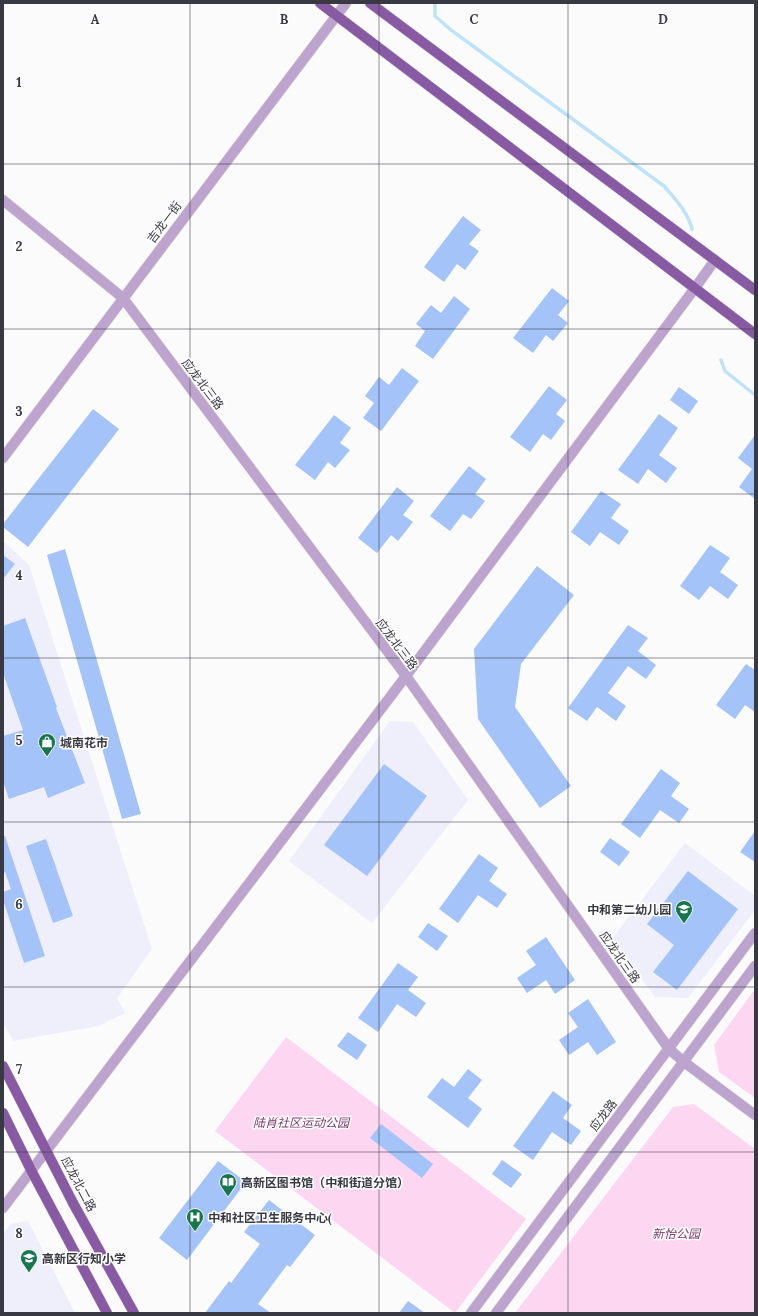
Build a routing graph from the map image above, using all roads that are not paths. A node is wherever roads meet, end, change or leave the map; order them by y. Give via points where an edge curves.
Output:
1 (320, 3) edge
2 (346, 3) edge
3 (370, 3) edge
4 (336, 16) junction
5 (3, 200) edge
6 (715, 260) junction
7 (695, 288) junction
8 (755, 290) edge
9 (123, 298) junction
10 (755, 334) edge
11 (3, 458) edge
12 (406, 676) junction
13 (755, 933) edge
14 (755, 966) edge
15 (669, 1049) junction
16 (684, 1062) junction
17 (3, 1066) edge
18 (3, 1113) edge
19 (755, 1115) edge
20 (46, 1150) junction
21 (31, 1170) junction
22 (3, 1208) edge
23 (107, 1313) edge
24 (134, 1313) edge
25 (471, 1313) edge
26 (496, 1313) edge

1 - 4 main road
2 - 4 street, 吉龙一街
3 - 6 main road
4 - 7 main road
4 - 9 street, 吉龙一街
5 - 9 street, 应龙北三路
6 - 7 street
6 - 8 main road
7 - 10 main road
7 - 12 street
9 - 11 street, 吉龙一街
9 - 12 street, 应龙北三路
12 - 15 street, 应龙北三路
12 - 20 street
13 - 15 street, 应龙路
14 - 16 street
15 - 16 street, 应龙北三路
15 - 25 street, 应龙路
16 - 19 street, 应龙北三路
16 - 26 street
17 - 20 main road, 应龙北二路
18 - 21 main road
20 - 21 street
20 - 24 main road, 应龙北二路
21 - 22 street
21 - 23 main road

